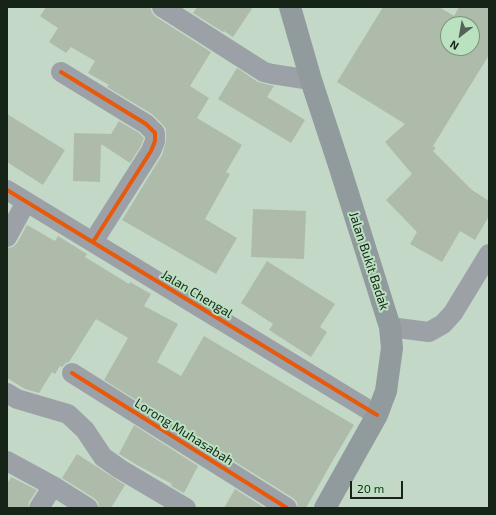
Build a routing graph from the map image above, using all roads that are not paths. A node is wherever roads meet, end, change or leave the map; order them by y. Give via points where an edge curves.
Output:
1 (162, 7) edge
2 (290, 7) edge
3 (61, 72) dead end
4 (311, 80) junction
5 (7, 190) edge
6 (26, 202) junction
7 (7, 237) edge
8 (93, 242) junction
9 (489, 254) edge
10 (390, 327) junction
11 (72, 373) dead end
12 (7, 393) edge
13 (377, 415) junction
14 (7, 461) edge
15 (53, 486) junction
16 (39, 508) edge
17 (88, 508) edge
18 (186, 508) edge
19 (287, 508) edge
20 (325, 508) edge

1 - 4 street via 264,72
2 - 4 main road, Jalan Bukit Badak
3 - 8 street via 146,124 155,133 151,150
4 - 10 main road, Jalan Bukit Badak
5 - 6 street, Jalan Chengal
6 - 7 street
6 - 8 street, Jalan Chengal
8 - 13 street, Jalan Chengal
9 - 10 street via 453,313 443,324 429,332
10 - 13 main road, Jalan Bukit Badak via 392,348 386,391
11 - 19 street, Lorong Muhasabah
12 - 18 street via 68,414 85,430 103,457
13 - 20 main road, Jalan Bukit Badak
14 - 15 street
15 - 16 street
15 - 17 street

